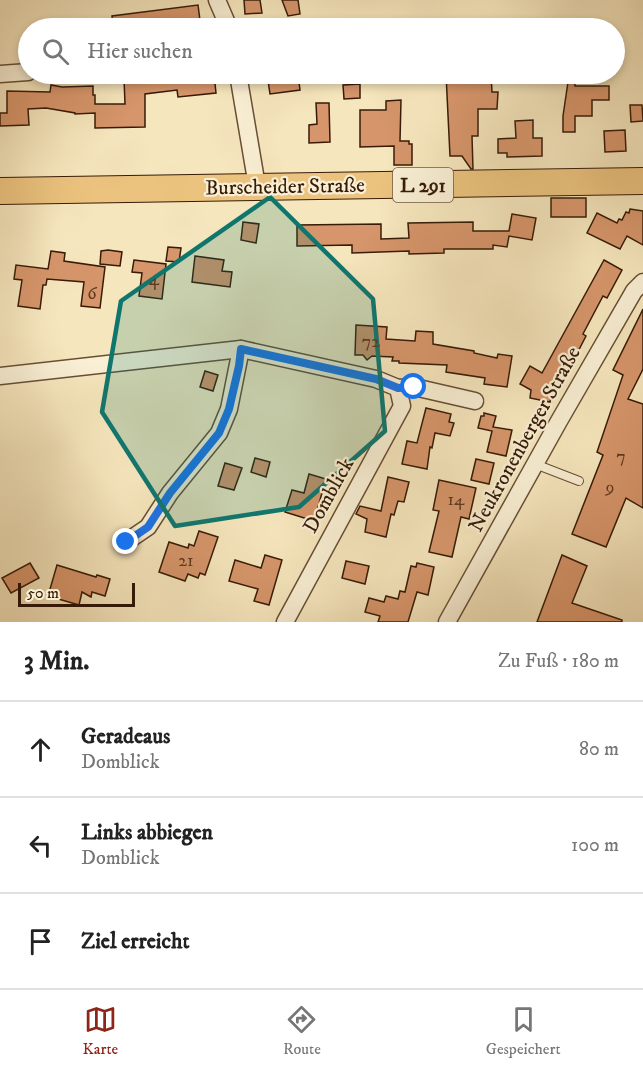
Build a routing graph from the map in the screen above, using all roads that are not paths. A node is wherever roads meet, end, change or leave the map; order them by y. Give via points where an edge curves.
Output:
1 (217, 0) edge
2 (225, 18) edge
3 (18, 73) edge
4 (0, 74) edge
5 (240, 84) edge
6 (643, 181) edge
7 (257, 186) junction
8 (0, 191) edge
9 (643, 282) edge
10 (241, 349) junction
11 (0, 376) edge
12 (398, 388) junction
13 (475, 400) dead end
14 (535, 464) junction
15 (579, 481) dead end
16 (126, 542) dead end
17 (285, 622) edge
18 (447, 622) edge

1 - 2 street
3 - 4 street
5 - 7 street
6 - 7 main road, Burscheider Straße / L 291
7 - 8 main road, Burscheider Straße / L 291
9 - 14 street, Neukronenberger Straße via 634,291
10 - 11 street
10 - 12 street via 376,379
10 - 16 street via 229,409 219,433 148,527
12 - 13 street via 414,387
12 - 17 street, Domblick via 402,406
14 - 15 lane
14 - 18 street, Neukronenberger Straße

